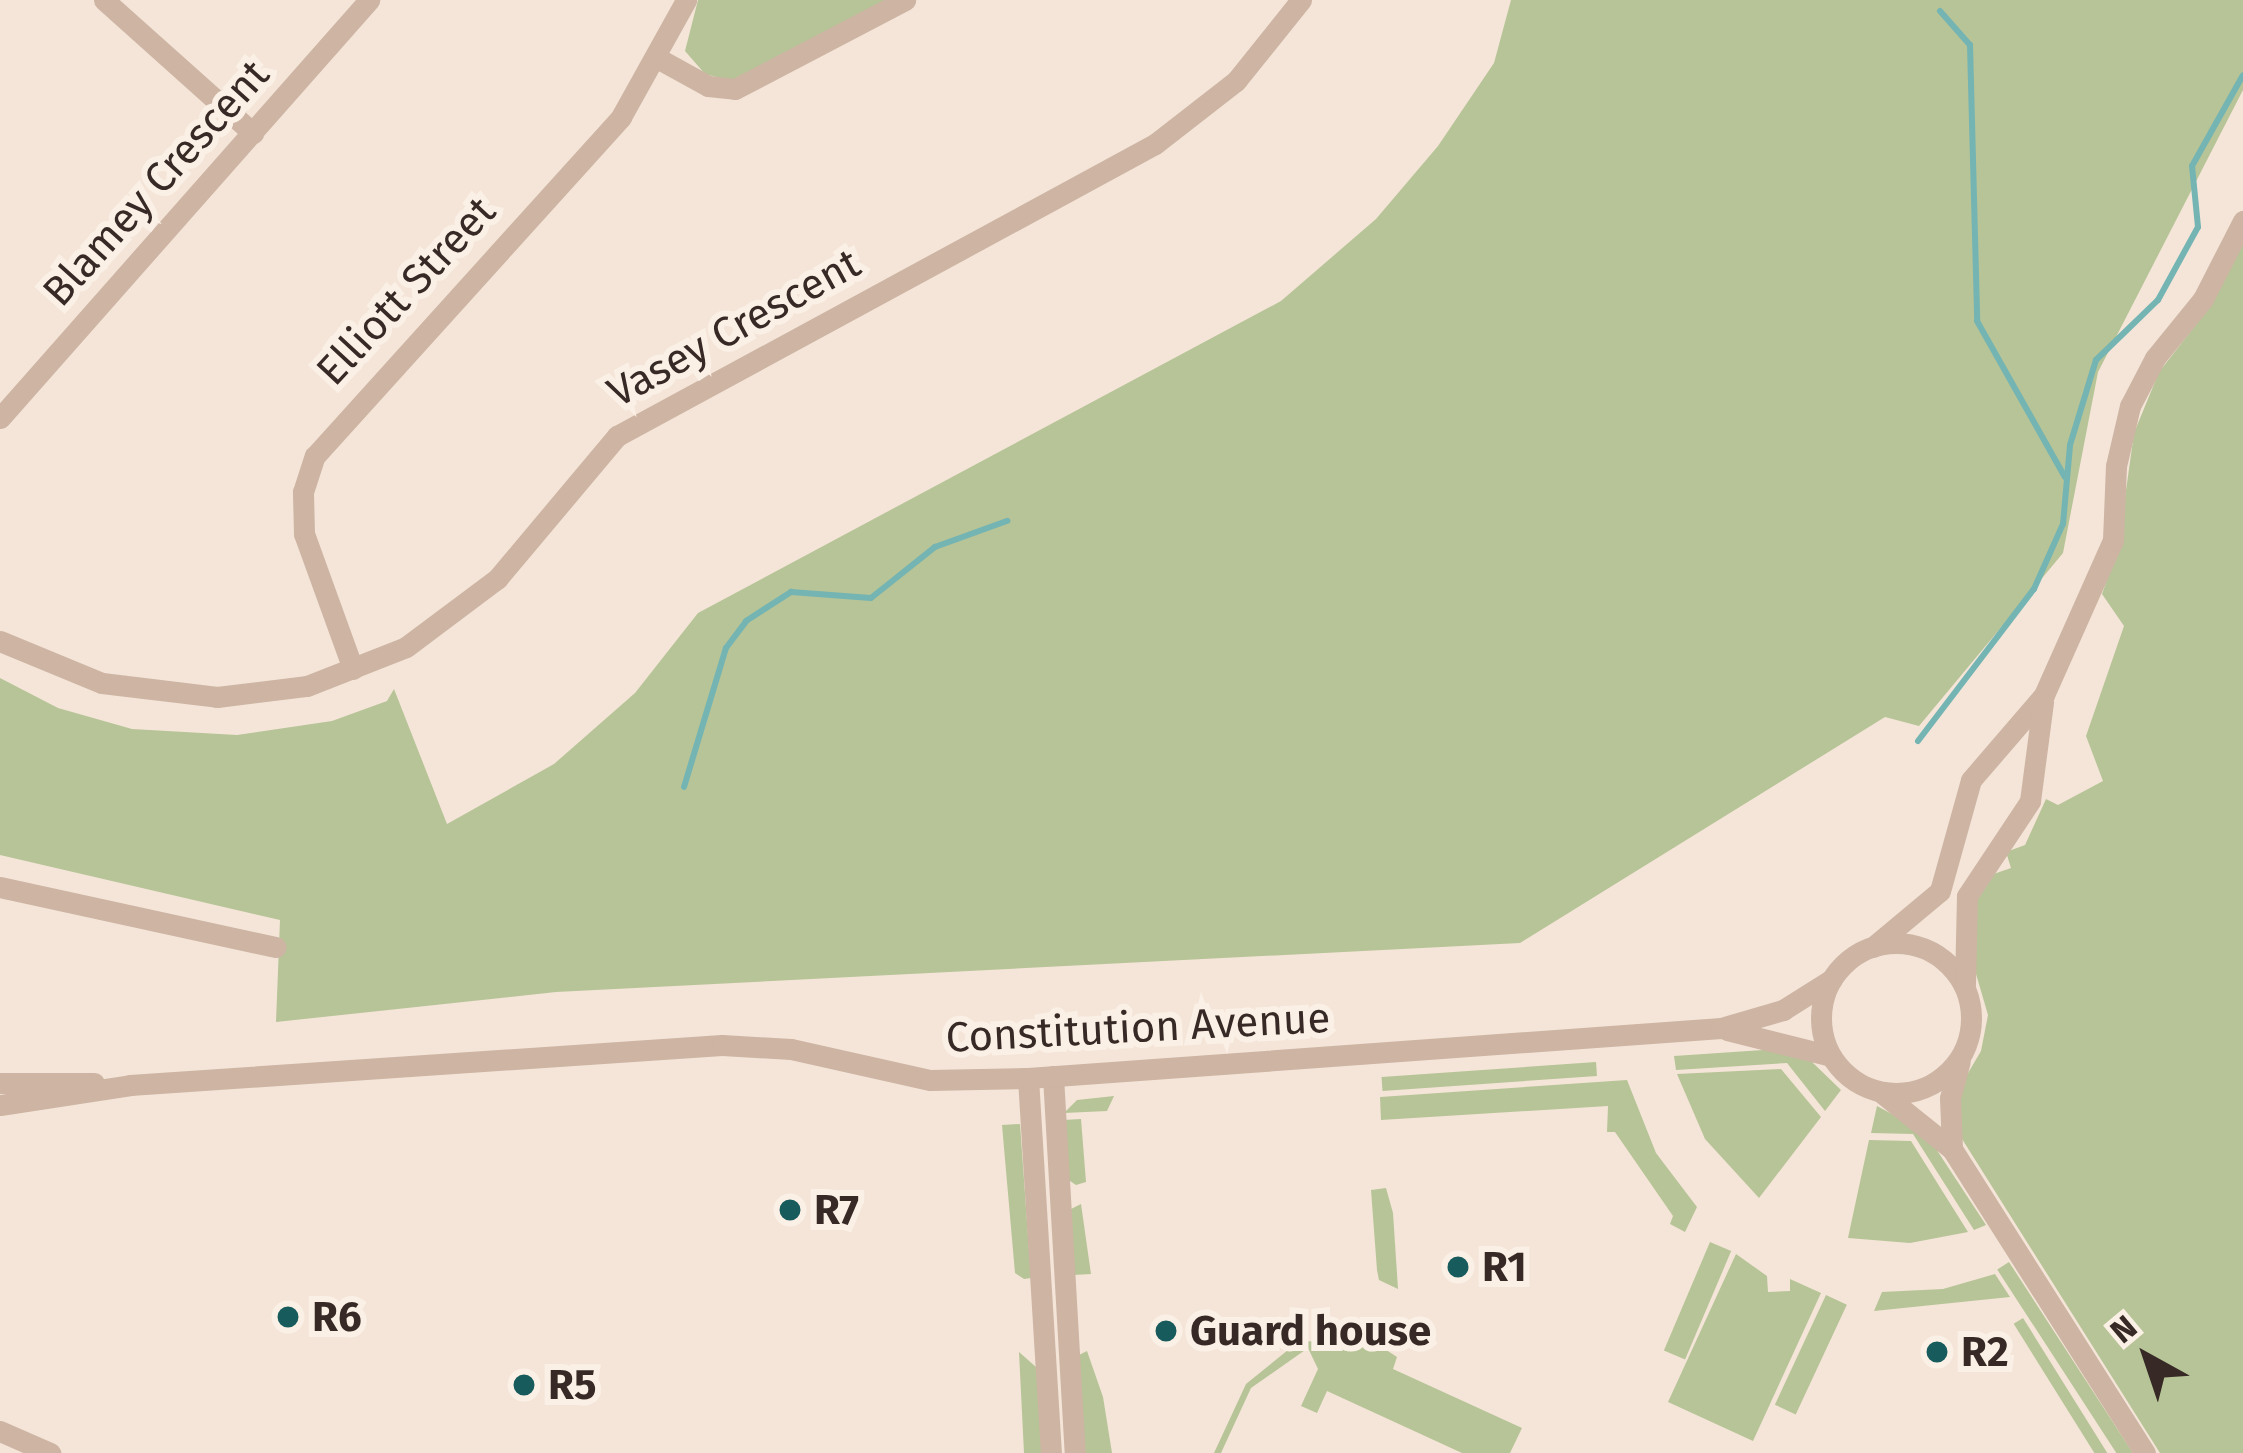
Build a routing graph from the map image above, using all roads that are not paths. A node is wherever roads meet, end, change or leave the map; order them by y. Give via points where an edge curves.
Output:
1 (104, 0) edge
2 (369, 0) edge
3 (686, 0) edge
4 (904, 0) edge
5 (1301, 0) edge
6 (659, 59) junction
7 (253, 133) junction
8 (2243, 221) edge
9 (0, 418) edge
10 (0, 641) edge
11 (353, 669) junction
12 (2044, 695) junction
13 (0, 887) edge
14 (276, 947) dead end
15 (1873, 947) junction
16 (1832, 980) junction
17 (1966, 989) junction
18 (1721, 1028) junction
19 (1964, 1052) junction
20 (1831, 1056) junction
21 (1053, 1076) junction
22 (1028, 1078) junction
23 (0, 1084) edge
24 (130, 1085) junction
25 (1876, 1090) junction
26 (0, 1105) edge
27 (1952, 1149) junction
28 (1048, 1197) junction
29 (1067, 1337) junction
30 (1043, 1340) junction
31 (0, 1430) edge
32 (50, 1453) edge
33 (1052, 1453) edge
34 (1075, 1453) edge
35 (2145, 1453) edge

1 - 7 street
2 - 7 street, Blamey Crescent
3 - 6 street, Elliott Street
4 - 6 street via 735,89 708,86
5 - 11 street, Vasey Crescent via 1236,81 1156,144 617,436 475,600 406,647
6 - 11 street, Elliott Street via 621,117 314,456 303,492 304,534
7 - 9 street, Blamey Crescent
8 - 12 street via 2203,299 2155,358 2130,406 2113,540
10 - 11 street, Vasey Crescent via 80,677 166,695 266,694
12 - 15 street via 1971,780 1940,891
12 - 17 street via 2030,801 1967,896
13 - 14 street
15 - 16 street
15 - 17 street via 1923,948 1951,966
16 - 18 street, Constitution Avenue via 1783,1010
16 - 20 street via 1821,1012
17 - 19 street via 1972,1019
18 - 20 street, Constitution Avenue
18 - 21 street, Constitution Avenue
19 - 25 street via 1931,1084
19 - 27 street via 1950,1098
20 - 25 street
21 - 22 street, Constitution Avenue
21 - 28 street
22 - 24 street, Constitution Avenue via 931,1080 791,1049 722,1046
22 - 28 street
23 - 24 street, Constitution Avenue
24 - 26 street, Constitution Avenue
25 - 27 street
27 - 35 street
28 - 29 street
28 - 30 street
29 - 30 street
29 - 34 street
30 - 33 street
31 - 32 street

